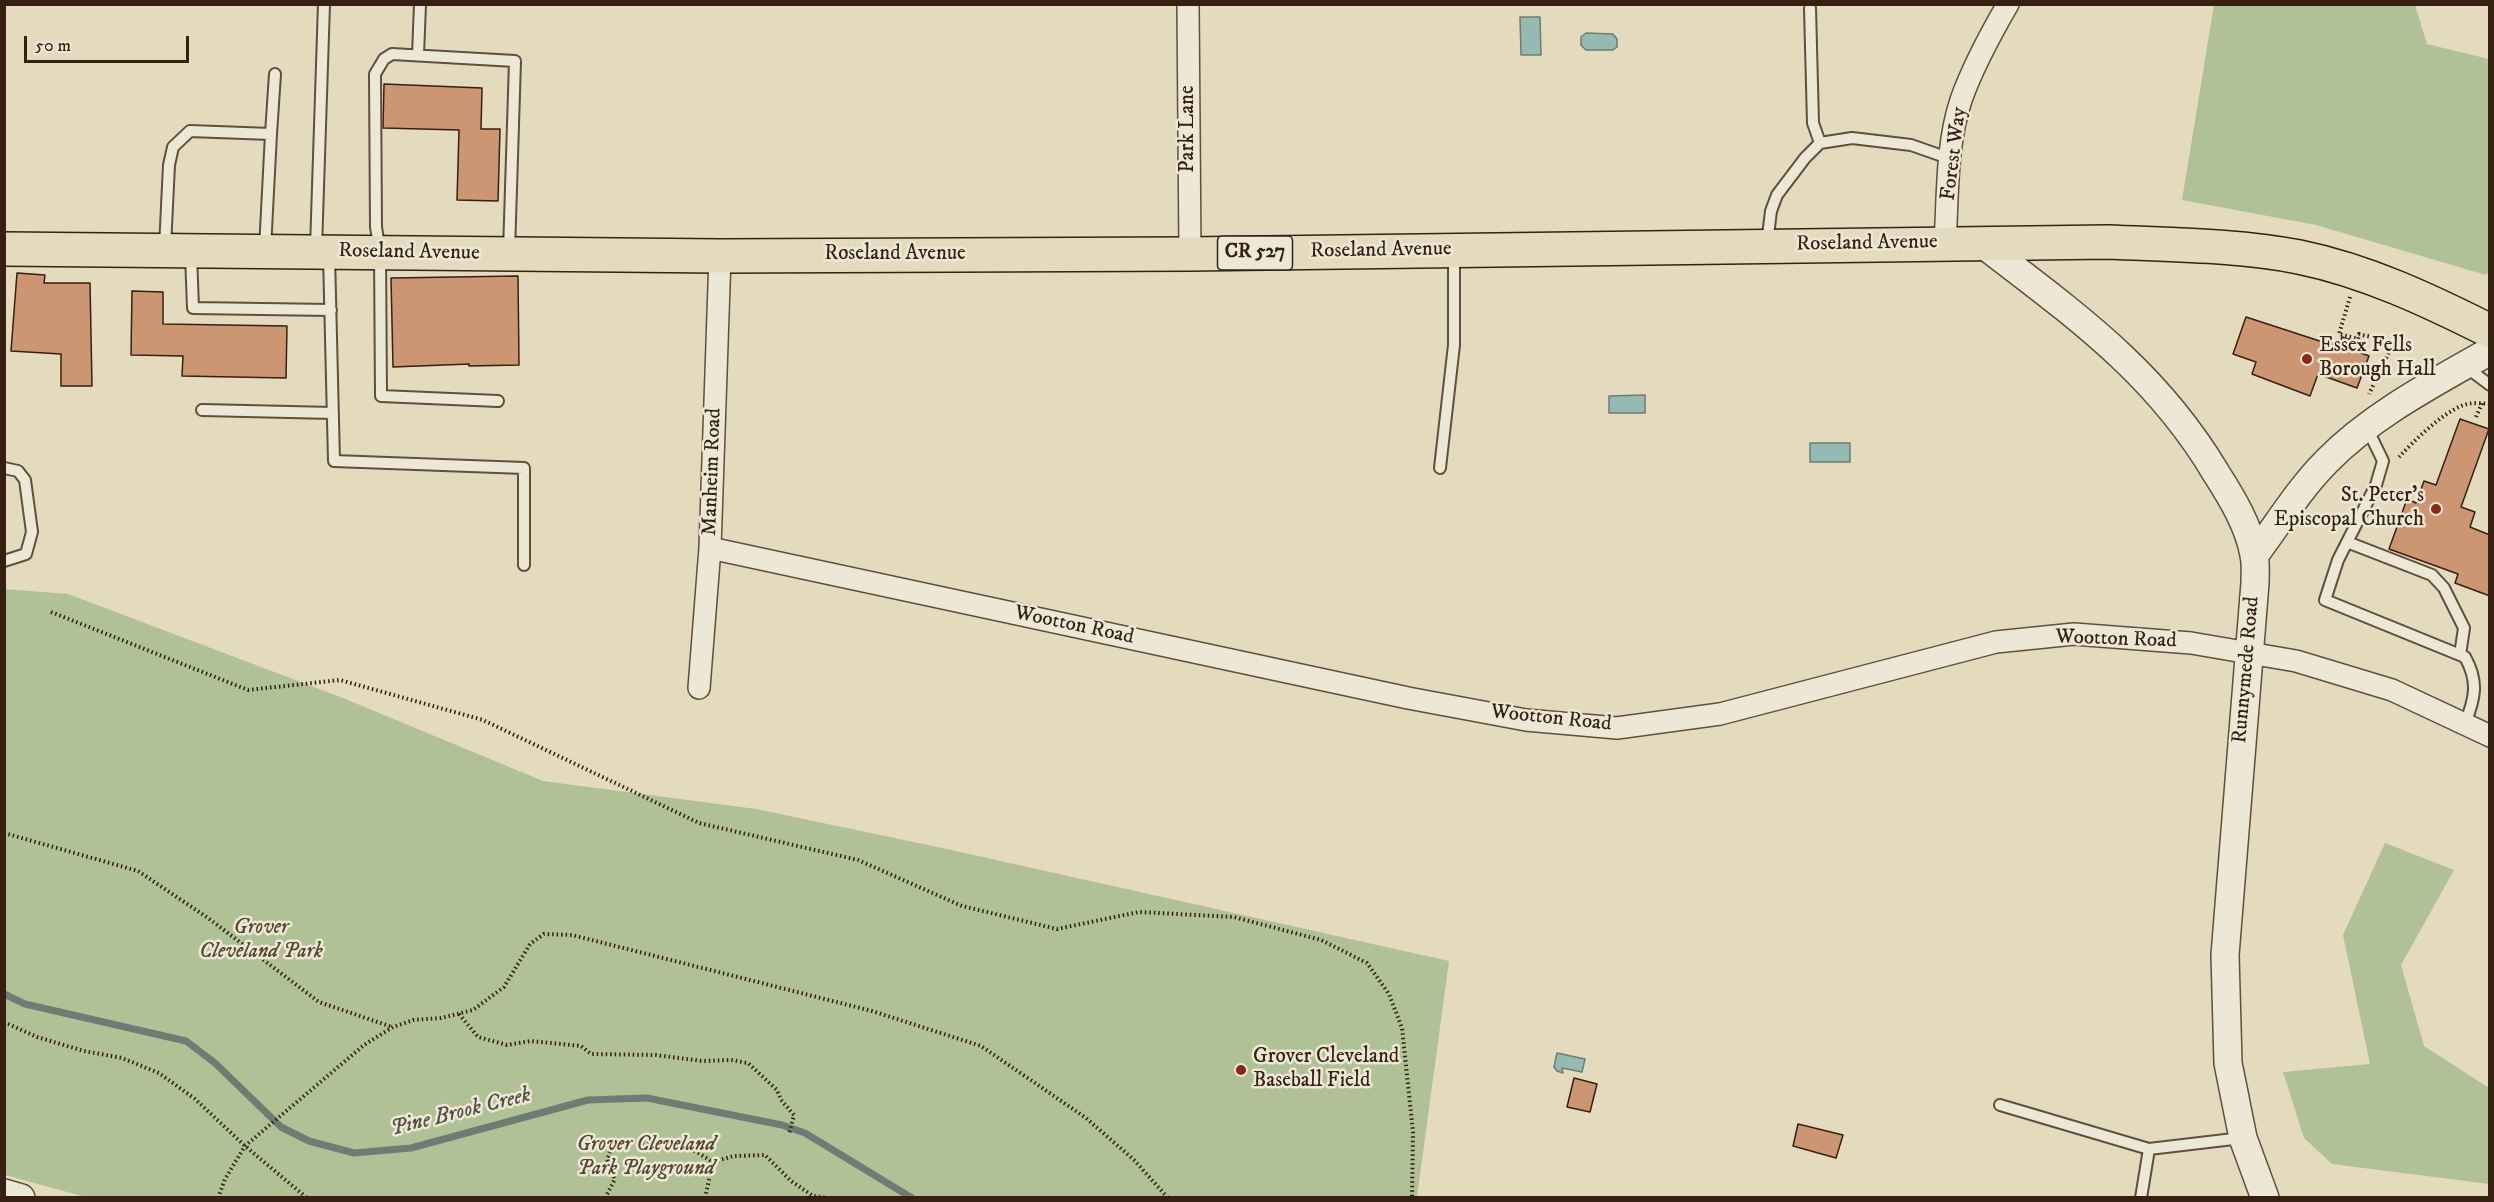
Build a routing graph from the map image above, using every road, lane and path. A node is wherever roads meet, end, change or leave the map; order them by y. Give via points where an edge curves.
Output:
1 (324, 4) edge
2 (420, 4) edge
3 (1188, 4) edge
4 (2008, 4) edge
5 (1810, 8) dead end
6 (418, 55) junction
7 (275, 74) dead end
8 (271, 134) junction
9 (1820, 143) junction
10 (1951, 159) junction
11 (1945, 243) junction
12 (1983, 245) junction
13 (1767, 246) junction
14 (4, 249) edge
15 (178, 250) junction
16 (1454, 250) junction
17 (265, 251) junction
18 (322, 252) junction
19 (380, 252) junction
20 (509, 254) junction
21 (1190, 254) junction
22 (720, 256) junction
23 (2356, 273) junction
24 (330, 310) junction
25 (2490, 331) edge
26 (2490, 351) edge
27 (2464, 365) junction
28 (2490, 385) edge
29 (498, 401) dead end
30 (2490, 404) edge
31 (202, 410) dead end
32 (333, 413) junction
33 (2370, 425) junction
34 (4, 468) edge
35 (1440, 468) dead end
36 (2379, 476) junction
37 (2347, 542) junction
38 (710, 548) junction
39 (2254, 556) junction
40 (4, 561) edge
41 (524, 565) dead end
42 (51, 612) dead end
43 (2249, 653) junction
44 (2460, 655) junction
45 (699, 688) dead end
46 (2464, 724) junction
47 (2490, 736) edge
48 (4, 833) edge
49 (459, 1014) junction
50 (4, 1022) edge
51 (393, 1027) junction
52 (2000, 1105) dead end
53 (789, 1134) dead end
54 (2243, 1138) junction
55 (245, 1146) junction
56 (2149, 1149) junction
57 (712, 1162) junction
58 (4, 1193) edge
59 (21, 1197) edge
60 (218, 1197) edge
61 (234, 1197) edge
62 (266, 1197) edge
63 (307, 1197) edge
64 (605, 1197) edge
65 (705, 1197) edge
66 (828, 1197) edge
67 (1168, 1197) edge
68 (1412, 1197) edge
69 (2141, 1197) edge
70 (2265, 1197) edge

1 - 18 lane
2 - 6 lane
3 - 21 street, Park Lane
4 - 10 street, Forest Way via 1982,49 1960,102
5 - 9 lane via 1813,123
6 - 19 lane via 392,54 375,74 376,227
6 - 20 lane via 515,61
7 - 8 lane
8 - 15 lane via 190,131 173,147 170,165
8 - 17 lane
9 - 10 lane via 1852,138 1911,146
9 - 13 lane via 1776,195
10 - 11 street, Forest Way
11 - 12 main road, Roseland Avenue / CR 527
11 - 13 main road, Roseland Avenue / CR 527
12 - 23 main road, Roseland Avenue / CR 527 via 2108,242 2245,249 2298,257
12 - 39 street, Runnymede Road via 2112,345 2171,407 2225,488 2244,523
13 - 16 main road, Roseland Avenue / CR 527
14 - 15 main road, Roseland Avenue / CR 527
15 - 17 main road, Roseland Avenue / CR 527
15 - 24 lane via 193,308
16 - 21 main road, Roseland Avenue / CR 527
16 - 35 lane via 1454,345
17 - 18 main road, Roseland Avenue / CR 527
18 - 19 main road, Roseland Avenue / CR 527
18 - 24 lane
19 - 20 main road, Roseland Avenue / CR 527
19 - 29 lane via 381,396
20 - 22 main road, Roseland Avenue / CR 527
21 - 22 main road, Roseland Avenue / CR 527
22 - 38 street, Manheim Road
23 - 25 main road, Roseland Avenue / CR 527 via 2429,301
23 - 33 path via 2339,334 2358,339 2358,334 2380,338 2390,350 2361,412
24 - 32 lane
26 - 27 street
27 - 28 lane
27 - 33 street
30 - 36 path via 2462,406 2418,437
31 - 32 lane
32 - 41 lane via 334,461 524,468
33 - 36 lane via 2383,461
33 - 39 street via 2326,462
34 - 40 lane via 18,471 25,480 32,532 26,554
36 - 37 lane
37 - 44 lane via 2432,575 2464,628
37 - 44 lane via 2325,600
38 - 43 street, Wootton Road via 1408,698 1526,720 1617,728 1720,714 1996,642 2074,634 2191,643
38 - 45 street, Manheim Road
39 - 43 street, Runnymede Road
42 - 68 path via 248,690 340,680 483,720 699,823 858,860 962,906 1057,929 1138,912 1234,917 1321,940 1368,963 1389,994 1402,1028 1413,1132
43 - 46 street, Wootton Road via 2296,661 2382,687
43 - 54 street, Runnymede Road via 2225,955 2228,1063
44 - 46 lane via 2474,673 2474,702
46 - 47 street, Wootton Road
48 - 51 path via 138,871 319,1002
49 - 51 path via 413,1020
49 - 53 path via 478,1037 507,1045 531,1041 581,1046 591,1054 748,1063 777,1090 781,1101 794,1114
49 - 67 path via 473,1010 504,987 530,944 544,933 572,935 872,1011 981,1046 1086,1118 1134,1160
50 - 55 path via 38,1037 122,1058 159,1073 195,1099
51 - 55 path via 364,1045
52 - 56 lane
54 - 56 lane
54 - 70 street, Runnymede Road
55 - 60 path
55 - 63 path
56 - 69 lane
57 - 64 path via 680,1142 613,1143 607,1160 615,1179
57 - 65 path
57 - 66 path via 734,1156 765,1155 813,1196
58 - 59 street
61 - 62 path

